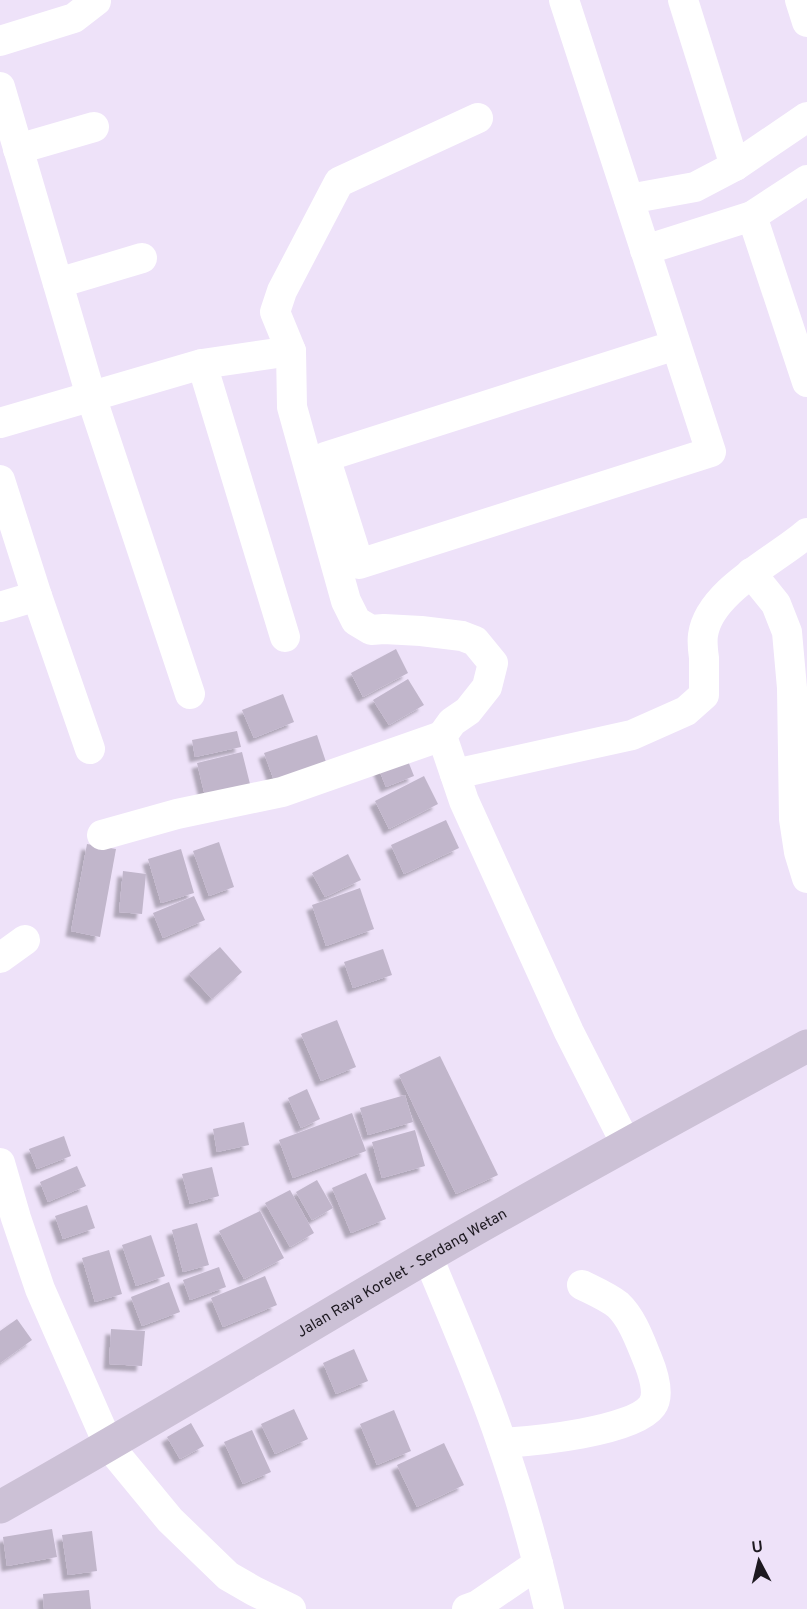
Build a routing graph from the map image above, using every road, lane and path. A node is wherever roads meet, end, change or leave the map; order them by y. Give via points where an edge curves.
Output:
1 (95, 0) edge
2 (564, 0) edge
3 (683, 0) edge
4 (800, 0) edge
5 (807, 22) edge
6 (0, 41) edge
7 (0, 87) edge
8 (807, 117) edge
9 (478, 118) dead end
10 (94, 127) dead end
11 (18, 149) junction
12 (735, 166) junction
13 (807, 180) edge
14 (629, 199) junction
15 (752, 216) junction
16 (645, 250) junction
17 (142, 258) dead end
18 (58, 283) junction
19 (676, 345) junction
20 (291, 351) junction
21 (202, 364) junction
22 (807, 382) edge
23 (92, 396) junction
24 (0, 423) edge
25 (0, 480) edge
26 (807, 533) edge
27 (751, 573) junction
28 (37, 596) junction
29 (0, 607) edge
30 (285, 637) dead end
31 (190, 694) dead end
32 (442, 736) junction
33 (90, 749) dead end
34 (455, 774) junction
35 (102, 835) dead end
36 (807, 878) edge
37 (25, 940) dead end
38 (0, 958) edge
39 (807, 1046) edge
40 (626, 1144) junction
41 (0, 1163) edge
42 (428, 1257) junction
43 (582, 1285) dead end
44 (502, 1443) junction
45 (109, 1446) junction
46 (0, 1507) edge
47 (538, 1564) junction
48 (291, 1609) edge
49 (467, 1609) edge
50 (549, 1609) edge

1 - 6 street via 74,18
2 - 14 street
3 - 12 street
4 - 5 street
7 - 11 street
8 - 12 street
9 - 20 street via 339,182 275,312
10 - 11 street
11 - 18 street
12 - 14 street via 695,187
13 - 15 street
14 - 16 street
15 - 16 street
15 - 22 street
16 - 19 street
17 - 18 street
18 - 23 street
19 - 19 street via 325,457 359,564 711,452
20 - 21 street
20 - 32 street via 292,407 346,601 356,621 371,630 462,636 475,641 493,663 487,687
21 - 23 street
21 - 30 street
23 - 24 street
23 - 31 street
25 - 28 street
26 - 27 street
27 - 34 street via 724,595 709,616 703,635 704,695 686,711 632,735
27 - 36 street via 776,604 788,632 795,819
28 - 29 street
28 - 33 street
32 - 34 street
32 - 35 street via 282,792
34 - 40 street via 570,1032
37 - 38 street
39 - 40 main road, Jalan Raya Korelet - Serdang Wetan
40 - 42 main road, Jalan Raya Korelet - Serdang Wetan
41 - 45 street via 40,1289
42 - 44 street
42 - 45 main road, Jalan Raya Korelet - Serdang Wetan
43 - 44 street via 618,1306 628,1317 653,1376 653,1405 639,1416 608,1428 546,1440
44 - 47 street
45 - 46 main road, Jalan Raya Korelet - Serdang Wetan
45 - 48 street via 170,1520 228,1576
47 - 49 street
47 - 50 street

